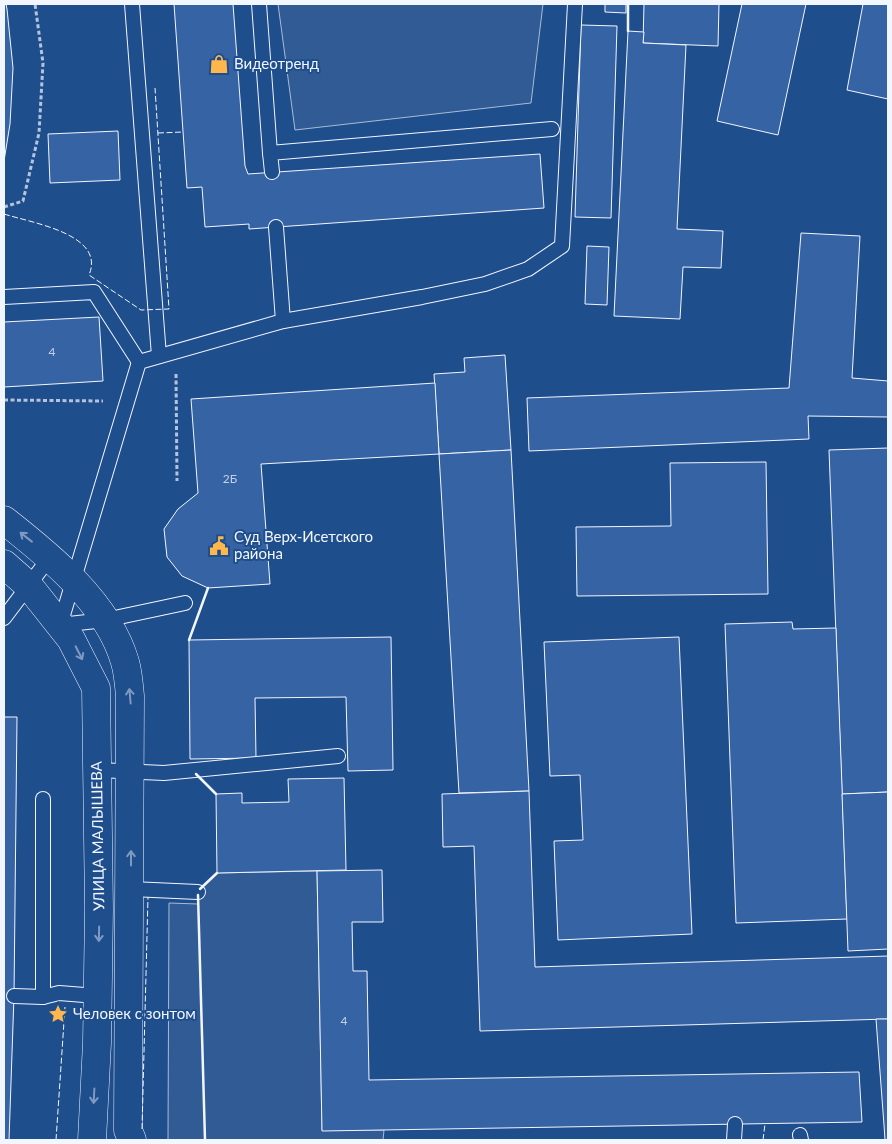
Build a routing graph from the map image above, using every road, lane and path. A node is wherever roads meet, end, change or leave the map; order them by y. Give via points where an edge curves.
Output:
1 (35, 4) edge
2 (132, 4) edge
3 (259, 4) edge
4 (575, 4) edge
5 (552, 129) dead end
6 (270, 152) junction
7 (272, 172) dead end
8 (4, 207) edge
9 (276, 227) dead end
10 (4, 298) edge
11 (283, 321) junction
12 (176, 350) junction
13 (159, 356) junction
14 (139, 362) junction
15 (4, 400) edge
16 (127, 401) junction
17 (177, 481) dead end
18 (4, 520) edge
19 (50, 557) junction
20 (4, 564) edge
21 (72, 580) junction
22 (29, 586) junction
23 (185, 603) dead end
24 (4, 618) edge
25 (106, 620) junction
26 (60, 625) junction
27 (338, 756) dead end
28 (98, 770) junction
29 (131, 771) junction
30 (44, 799) dead end
31 (131, 889) junction
32 (198, 892) dead end
33 (14, 996) dead end
34 (98, 996) junction
35 (43, 997) junction
36 (735, 1124) dead end
37 (92, 1140) edge
38 (132, 1140) edge
39 (734, 1140) edge

1 - 8 path via 43,64 39,133 23,201
2 - 13 lane
3 - 6 lane
4 - 11 lane via 562,246 528,269 485,284
5 - 6 lane
6 - 7 lane
9 - 11 lane
10 - 14 lane via 94,292
11 - 12 lane
12 - 13 lane
12 - 17 path
13 - 14 lane
14 - 16 lane
15 - 16 path
16 - 21 lane
19 -> 18 main road, УЛИЦА МАЛЫШЕВА
19 - 21 main road, УЛИЦА МАЛЫШЕВА
19 - 22 lane
20 - 22 main road, УЛИЦА МАЛЫШЕВА
21 - 25 main road, УЛИЦА МАЛЫШЕВА
21 - 26 lane
22 - 24 lane
22 - 26 main road, УЛИЦА МАЛЫШЕВА
23 - 25 lane
25 - 26 lane
29 -> 25 main road, УЛИЦА МАЛЫШЕВА via 130,696 125,661
26 -> 28 main road, УЛИЦА МАЛЫШЕВА via 72,639 96,688
27 - 29 lane via 164,773
28 - 29 lane
28 -> 34 main road, УЛИЦА МАЛЫШЕВА
31 -> 29 main road, УЛИЦА МАЛЫШЕВА
30 - 35 lane
31 - 32 lane
31 - 38 main road, УЛИЦА МАЛЫШЕВА via 128,1130
33 - 35 lane
34 - 35 lane via 59,993
34 -> 37 main road, УЛИЦА МАЛЫШЕВА
36 - 39 lane

